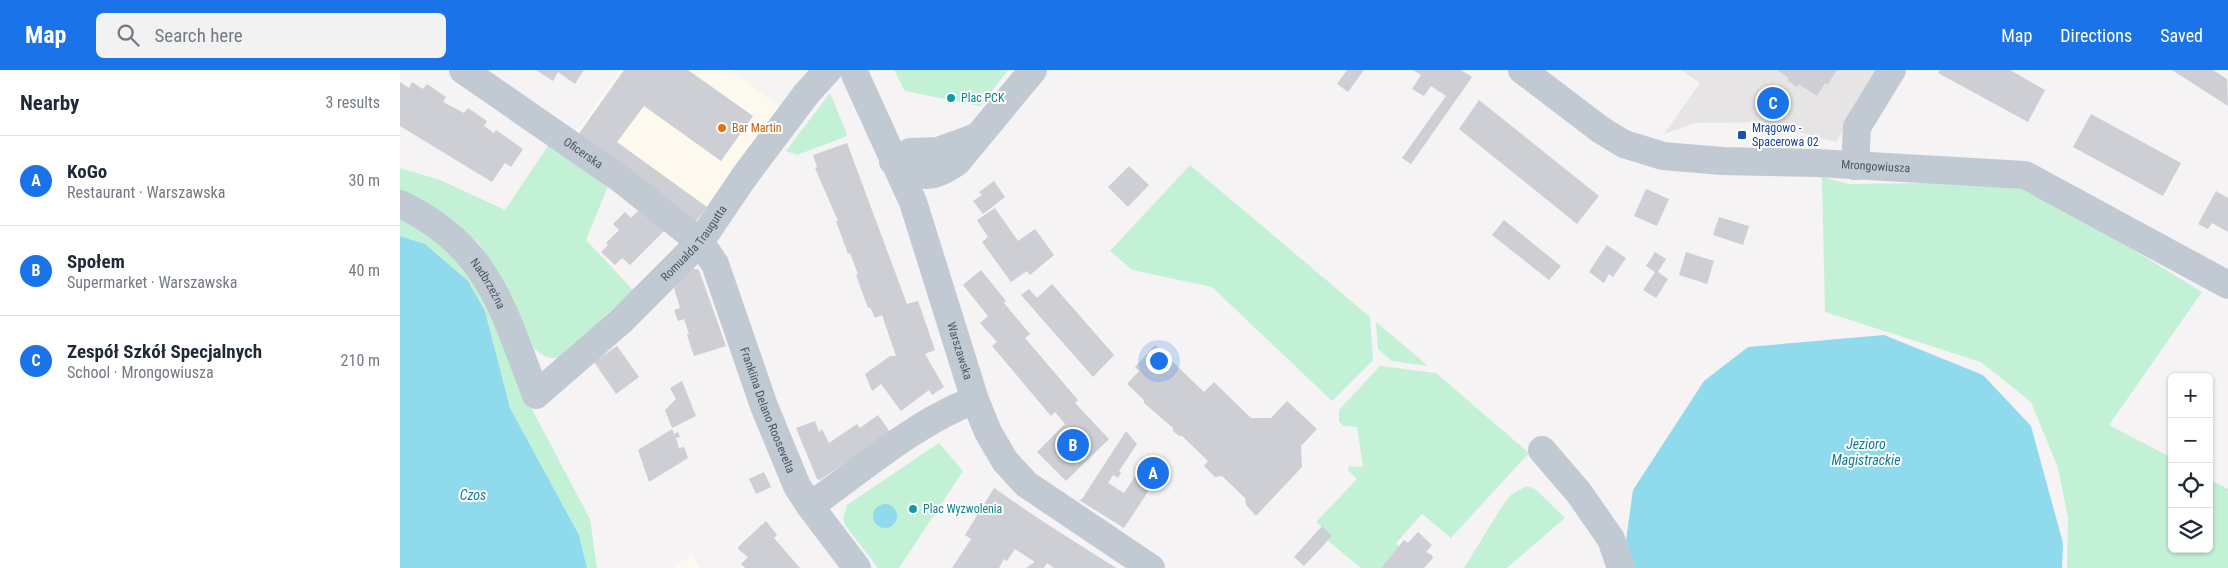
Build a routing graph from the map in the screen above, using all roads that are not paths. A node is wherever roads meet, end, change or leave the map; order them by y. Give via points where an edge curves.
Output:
1 (463, 70) edge
2 (828, 70) edge
3 (853, 70) edge
4 (1033, 70) edge
5 (1522, 70) edge
6 (1892, 70) edge
7 (893, 161) junction
8 (1855, 166) junction
9 (400, 204) edge
10 (700, 242) junction
11 (2228, 285) edge
12 (536, 394) joint
13 (975, 400) junction
14 (1542, 450) dead end
15 (810, 506) junction
16 (857, 568) edge
17 (1151, 568) edge
18 (1621, 568) edge

1 - 10 street, Oficerska via 622,180
2 - 10 street, Romualda Traugutta via 756,161
3 - 7 street, Warszawska
4 - 7 street via 957,162 929,176
5 - 8 street, Mrongowiusza via 1601,130 1639,150 1685,159
6 - 8 street via 1856,127
7 - 13 street, Warszawska via 913,202
8 - 11 street, Mrongowiusza via 2025,176
9 - 12 street, Nadbrzeżna via 422,215 457,242 478,264 495,291
10 - 12 street, Romualda Traugutta via 621,321
10 - 15 street, Franklina Delano Roosevelta via 715,264 764,406 797,486
13 - 15 street via 932,420
13 - 17 street, Warszawska via 988,432 1006,461 1026,484
14 - 18 street via 1579,493 1611,539
15 - 16 street, Franklina Delano Roosevelta

